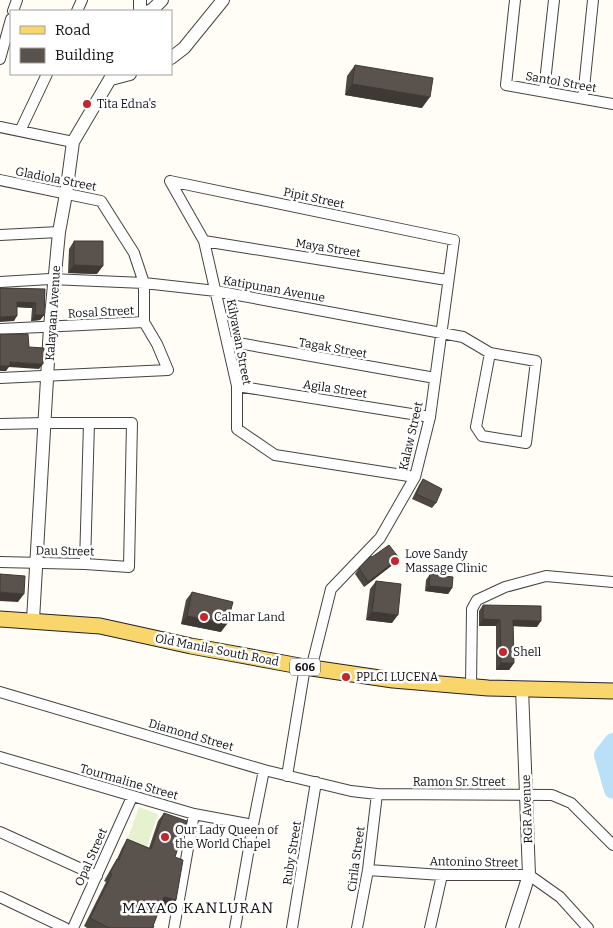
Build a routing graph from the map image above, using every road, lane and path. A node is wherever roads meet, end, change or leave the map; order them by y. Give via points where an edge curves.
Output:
1 (162, 0) edge
2 (224, 0) edge
3 (515, 0) edge
4 (554, 0) edge
5 (594, 0) edge
6 (152, 10) edge
7 (10, 23) edge
8 (172, 57) edge
9 (0, 59) edge
10 (47, 75) edge
11 (112, 76) edge
12 (544, 91) junction
13 (583, 98) junction
14 (613, 104) edge
15 (0, 128) edge
16 (20, 131) junction
17 (73, 142) junction
18 (0, 180) edge
19 (170, 181) joint
20 (66, 194) junction
21 (60, 232) junction
22 (0, 235) edge
23 (454, 240) joint
24 (204, 241) junction
25 (55, 279) junction
26 (447, 280) junction
27 (0, 282) edge
28 (144, 283) junction
29 (216, 291) junction
30 (144, 322) junction
31 (50, 327) junction
32 (0, 329) edge
33 (442, 333) junction
34 (227, 341) junction
35 (490, 352) junction
36 (49, 376) junction
37 (0, 378) edge
38 (435, 378) junction
39 (237, 386) junction
40 (430, 418) junction
41 (46, 422) junction
42 (89, 423) junction
43 (0, 424) edge
44 (415, 477) junction
45 (0, 562) edge
46 (36, 563) junction
47 (85, 564) junction
48 (613, 582) edge
49 (0, 619) edge
50 (33, 620) junction
51 (308, 668) junction
52 (471, 686) junction
53 (522, 688) junction
54 (613, 691) edge
55 (0, 692) edge
56 (0, 757) edge
57 (264, 770) junction
58 (287, 776) junction
59 (316, 782) junction
60 (377, 794) junction
61 (526, 794) junction
62 (132, 797) junction
63 (194, 814) junction
64 (253, 825) junction
65 (0, 832) edge
66 (613, 845) edge
67 (368, 870) junction
68 (442, 875) junction
69 (529, 875) junction
70 (97, 876) junction
71 (0, 897) edge
72 (65, 928) edge
73 (73, 928) edge
74 (174, 928) edge
75 (235, 928) edge
76 (292, 928) edge
77 (357, 928) edge
78 (430, 928) edge
79 (512, 928) edge
80 (588, 928) edge

1 - 6 street
2 - 8 street via 184,48
3 - 12 street, Santol Street via 506,85
4 - 12 street
5 - 13 street
7 - 9 street
10 - 16 street
11 - 17 street, Kalayaan Avenue
12 - 13 street, Santol Street
13 - 14 street, Santol Street
15 - 16 street
16 - 17 street
17 - 20 street, Kalayaan Avenue
18 - 20 street, Gladiola Street
19 - 23 street, Pipit Street
19 - 24 street, Kilyawan Street
20 - 21 street, Kalayaan Avenue
20 - 28 street, Gladiola Street via 101,201 134,253
21 - 22 street
21 - 25 street, Kalayaan Avenue
23 - 26 street, Kalaw Street
24 - 26 street, Maya Street
24 - 29 street, Kilyawan Street
25 - 27 street, Katipunan Avenue
25 - 28 street, Katipunan Avenue
25 - 31 street, Kalayaan Avenue
26 - 33 street, Kalaw Street
28 - 29 street, Katipunan Avenue
28 - 30 street, Gladiola Street
29 - 33 street, Katipunan Avenue
29 - 34 street, Kilyawan Street
30 - 31 street, Rosal Street
30 - 36 street via 168,370
31 - 32 street, Rosal Street
31 - 36 street, Kalayaan Avenue
33 - 35 street, Katipunan Avenue via 463,337
33 - 38 street, Kalaw Street
34 - 38 street, Tagak Street
34 - 39 street, Kilyawan Street
35 - 35 street, Katipunan Avenue via 476,427 482,436 526,443 536,361
36 - 37 street
36 - 41 street, Kalayaan Avenue
38 - 40 street, Kalaw Street
39 - 40 street, Agila Street
39 - 44 street, Kilyawan Street via 237,429 275,455
40 - 44 street, Kalaw Street
41 - 42 street
41 - 43 street
41 - 46 street, Kalayaan Avenue
42 - 47 street
42 - 47 street, Dau Street via 132,423 129,567
44 - 51 street, Kalaw Street via 380,538 331,589
45 - 46 street, Dau Street
46 - 47 street, Dau Street
46 - 50 street, Kalayaan Avenue
48 - 52 street via 546,576 505,587 477,600 472,609
49 - 50 main road, Old Manila South Road / 606
50 - 51 main road, Old Manila South Road / 606 via 100,626
51 - 52 main road, Old Manila South Road / 606 via 392,680
51 - 58 street, Kalaw Street
52 - 53 main road, Old Manila South Road / 606
53 - 54 main road, Old Manila South Road / 606
53 - 61 street, RGR Avenue
55 - 57 street, Diamond Street
56 - 62 street, Tourmaline Street
57 - 58 street, Diamond Street
57 - 64 street
58 - 59 street, Diamond Street
59 - 60 street, Diamond Street
59 - 76 street, Ruby Street
60 - 61 street, Ramon Sr. Street
60 - 67 street, Cirila Street
61 - 66 street, Ramon Sr. Street via 552,795 571,803
61 - 69 street, RGR Avenue
62 - 63 street, Tourmaline Street
62 - 70 street, Opal Street
63 - 64 street, Tourmaline Street
63 - 74 street
64 - 75 street
65 - 70 street
67 - 68 street, Antonino Street
67 - 77 street, Cirila Street
68 - 69 street, Antonino Street
68 - 78 street
69 - 79 street, RGR Avenue
69 - 80 street, Antonino Street via 560,897
70 - 73 street, Opal Street
71 - 72 street

